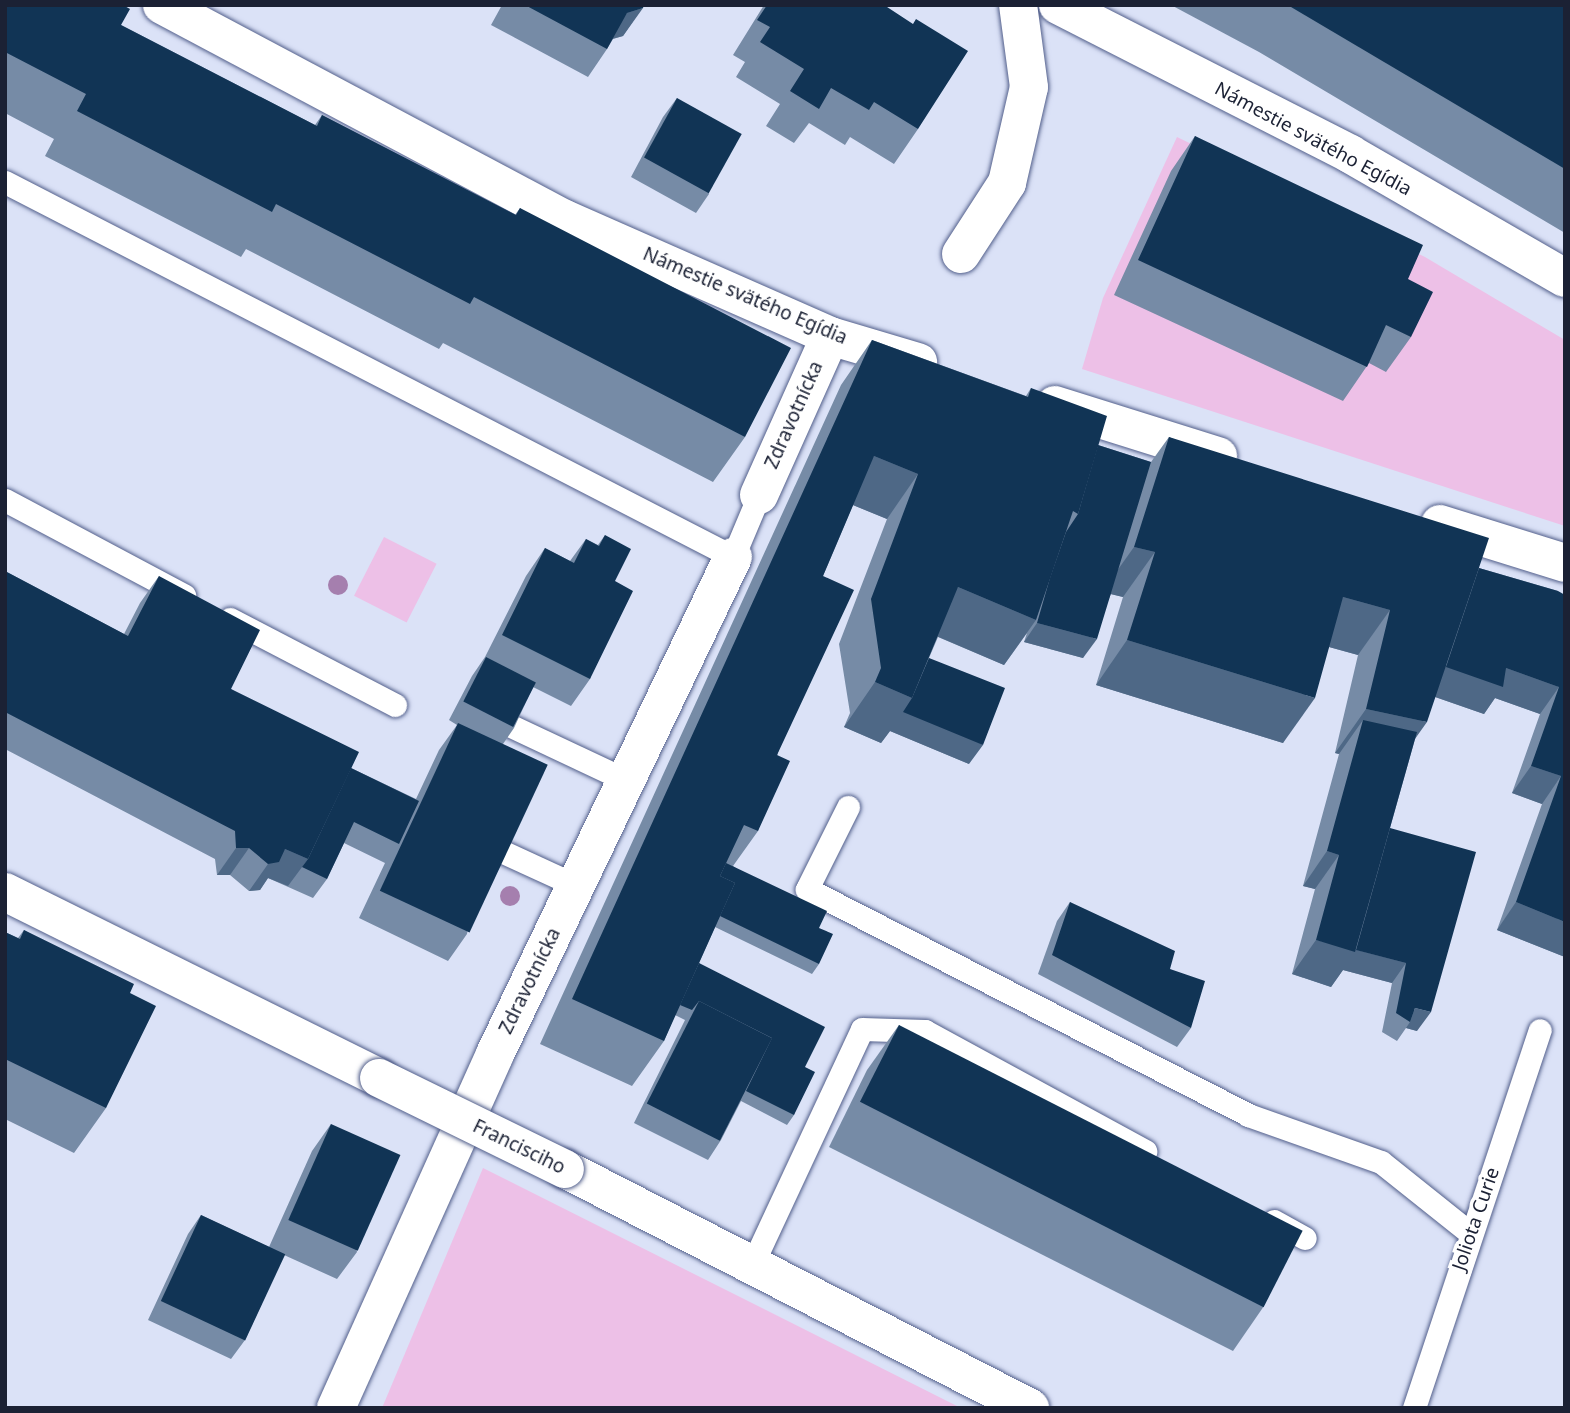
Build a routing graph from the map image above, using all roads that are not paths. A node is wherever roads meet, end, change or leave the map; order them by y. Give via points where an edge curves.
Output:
1 (162, 5) edge
2 (1018, 5) edge
3 (1058, 5) edge
4 (5, 182) edge
5 (961, 254) dead end
6 (1565, 278) edge
7 (831, 336) junction
8 (957, 374) edge
9 (1021, 394) edge
10 (1259, 468) edge
11 (759, 495) joint
12 (5, 500) edge
13 (1402, 512) edge
14 (733, 558) junction
15 (1565, 563) edge
16 (395, 705) dead end
17 (511, 726) edge
18 (626, 780) junction
19 (848, 807) dead end
20 (501, 851) edge
21 (576, 885) junction
22 (5, 892) edge
23 (1540, 1030) dead end
24 (1170, 1165) edge
25 (1256, 1212) edge
26 (1470, 1233) junction
27 (1305, 1238) dead end
28 (752, 1265) junction
29 (336, 1408) edge
30 (1030, 1408) edge
31 (1414, 1408) edge

1 - 7 street, Námestie svätého Egídia via 565,219
2 - 5 street via 1029,87 1007,183
3 - 6 street, Námestie svätého Egídia via 1350,154
4 - 14 lane
7 - 8 street, Námestie svätého Egídia
7 - 11 street, Zdravotnícka
9 - 10 street
11 - 14 lane
12 - 16 lane
13 - 15 street
14 - 18 street, Zdravotnícka
17 - 18 lane
18 - 21 street, Zdravotnícka
19 - 26 lane via 807,889 1248,1115 1381,1162
20 - 21 lane
21 - 29 street, Zdravotnícka
22 - 28 street, Francisciho, bridge
23 - 26 lane, Joliota Curie
24 - 28 lane via 925,1031 862,1029
25 - 27 lane
26 - 31 lane, Joliota Curie
28 - 30 street, Francisciho

